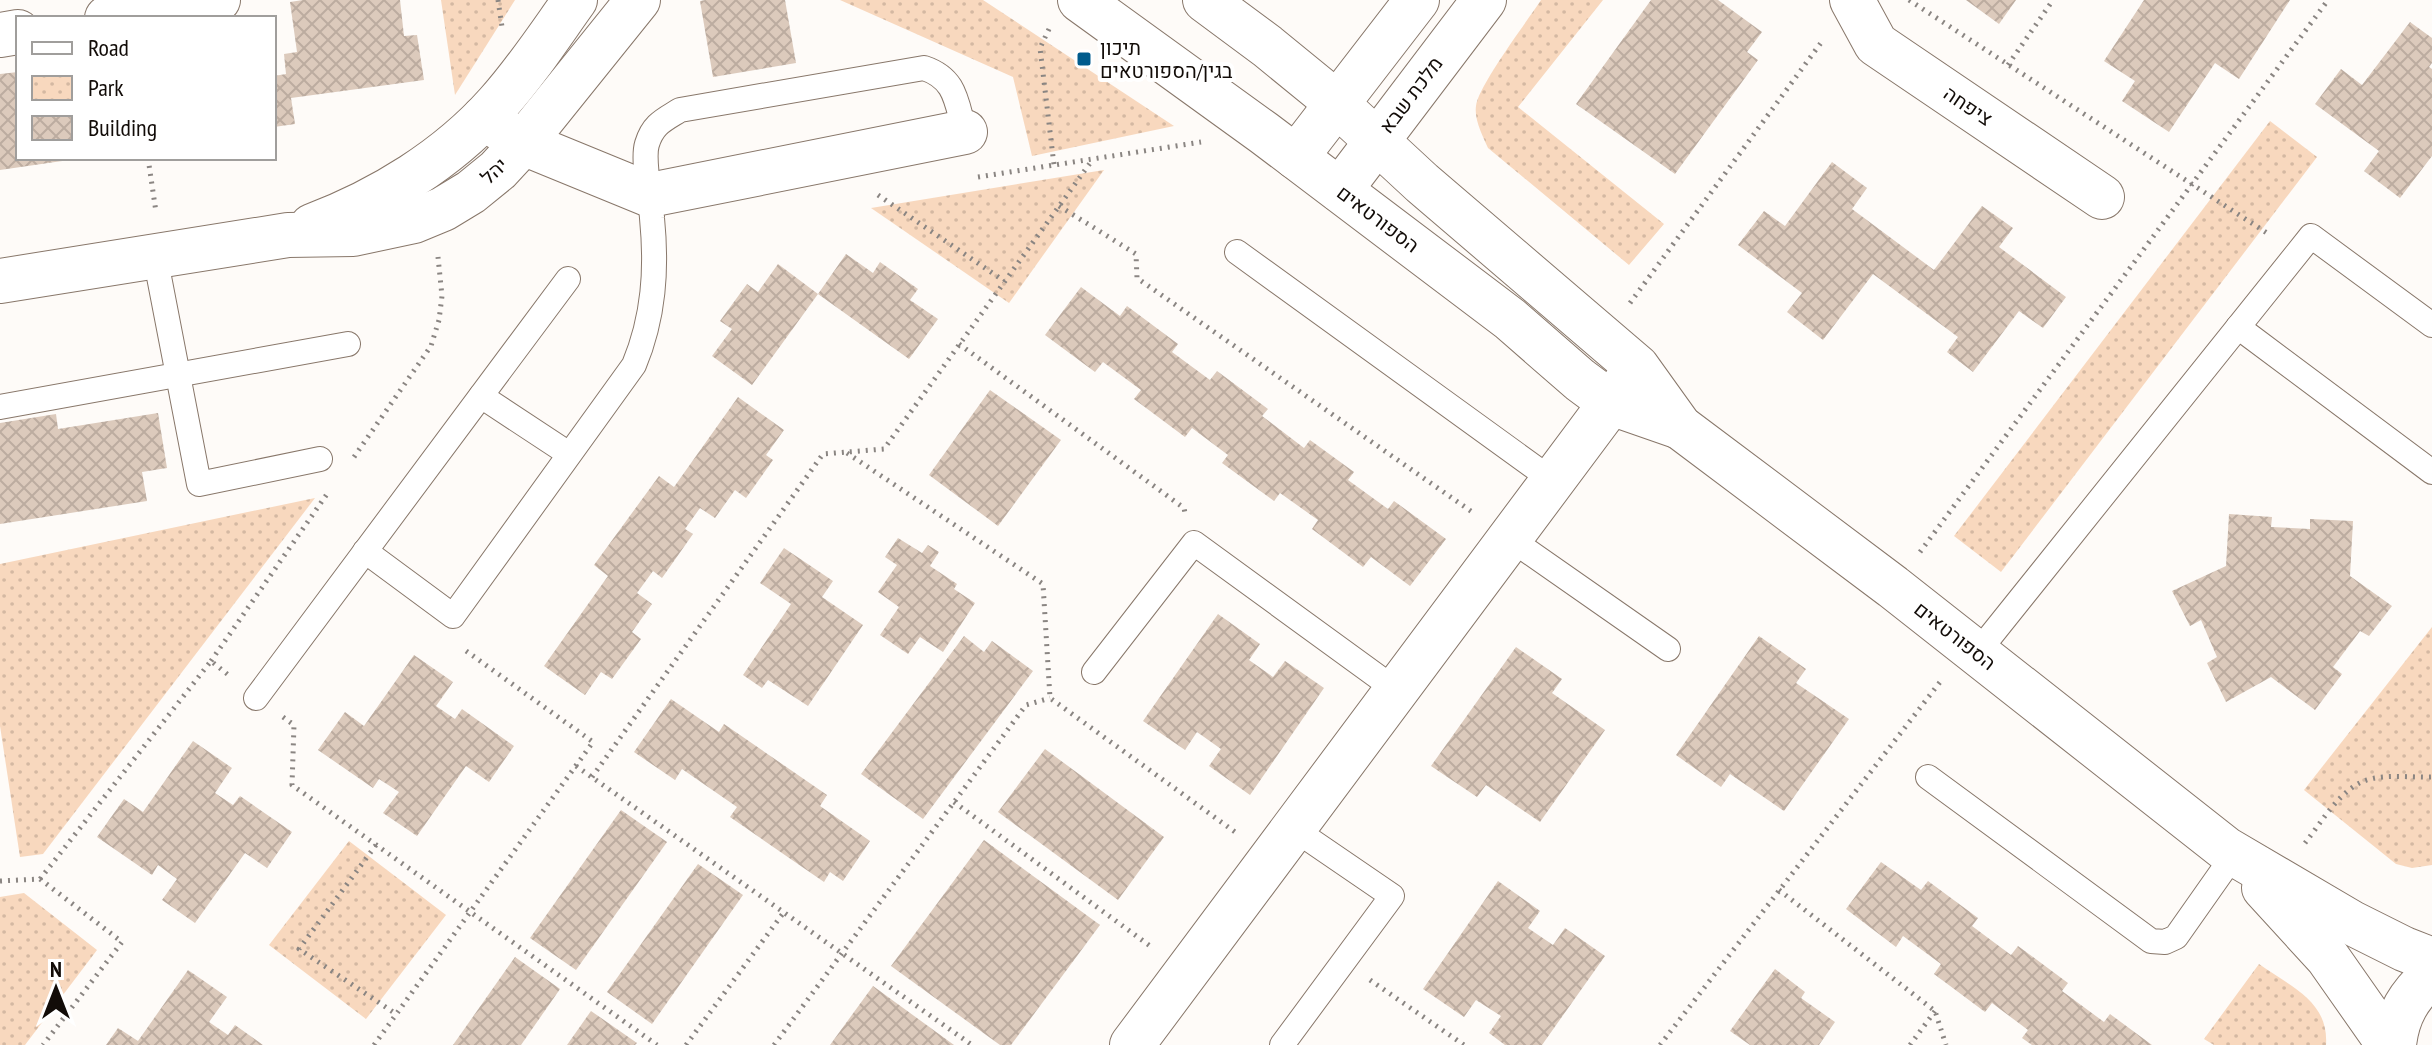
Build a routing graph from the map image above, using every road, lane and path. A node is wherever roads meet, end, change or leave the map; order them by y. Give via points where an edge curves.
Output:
1 (218, 0) edge
2 (575, 0) edge
3 (638, 0) edge
4 (1205, 0) edge
5 (1417, 0) edge
6 (1484, 0) edge
7 (1852, 0) edge
8 (1909, 0) edge
9 (2053, 0) edge
10 (2328, 0) edge
11 (1065, 12) edge
12 (119, 16) edge
13 (2008, 65) junction
14 (1337, 104) junction
15 (484, 118) junction
16 (965, 132) joint
17 (1377, 140) junction
18 (523, 143) junction
19 (1296, 157) junction
20 (1093, 159) dead end
21 (148, 160) edge
22 (1054, 165) dead end
23 (2193, 185) junction
24 (1340, 190) junction
25 (874, 192) dead end
26 (650, 195) junction
27 (2102, 197) dead end
28 (1059, 206) junction
29 (288, 235) junction
30 (1237, 252) dead end
31 (2297, 253) junction
32 (158, 256) junction
33 (568, 279) dead end
34 (0, 281) edge
35 (1004, 281) junction
36 (2432, 325) edge
37 (2238, 327) junction
38 (1603, 339) junction
39 (348, 344) dead end
40 (959, 344) junction
41 (1637, 367) junction
42 (177, 375) junction
43 (481, 396) junction
44 (1611, 403) junction
45 (0, 407) edge
46 (1680, 427) junction
47 (846, 452) junction
48 (569, 454) junction
49 (320, 459) dead end
50 (2432, 472) edge
51 (1552, 480) junction
52 (1509, 538) junction
53 (1194, 543) junction
54 (365, 551) junction
55 (1893, 587) junction
56 (453, 616) junction
57 (1668, 649) dead end
58 (1973, 650) junction
59 (1094, 672) dead end
60 (1396, 690) junction
61 (256, 698) junction
62 (1050, 698) junction
63 (576, 766) junction
64 (592, 777) junction
65 (1928, 777) dead end
66 (2432, 777) edge
67 (954, 802) junction
68 (1282, 843) junction
69 (376, 845) junction
70 (2229, 852) junction
71 (40, 879) junction
72 (2276, 879) junction
73 (0, 881) edge
74 (1779, 890) junction
75 (784, 912) junction
76 (469, 913) junction
77 (841, 953) junction
78 (2432, 960) edge
79 (1344, 961) junction
80 (1186, 972) junction
81 (2432, 975) edge
82 (1935, 1011) junction
83 (396, 1014) junction
84 (43, 1045) edge
85 (374, 1045) edge
86 (657, 1045) edge
87 (686, 1045) edge
88 (774, 1045) edge
89 (972, 1045) edge
90 (1132, 1045) edge
91 (1282, 1045) edge
92 (1464, 1045) edge
93 (1660, 1045) edge
94 (1910, 1045) edge
95 (1946, 1045) edge
96 (2392, 1045) edge

1 - 12 street
2 - 15 street, יהל
3 - 18 street, יהל
4 - 14 street, הספורטאים
5 - 14 street
6 - 17 street, מלכת שבא
7 - 27 street, ציפחה via 1876,44
7 - 38 path
8 - 13 path
9 - 13 path
10 - 23 path
11 - 19 street, הספורטאים
11 - 22 path via 1040,48
13 - 23 path
14 - 17 street, הספורטאים
14 - 19 street
15 - 18 street
15 - 29 street, יהל via 447,151 388,190
16 - 26 street
16 - 26 lane via 947,80 924,68 680,110 654,127 646,148
17 - 24 street, מלכת שבא
17 - 38 street, הספורטאים
18 - 26 street
18 - 29 street, יהל via 471,192 414,221 353,234
19 - 24 street, הספורטאים
20 - 28 path
21 - 32 path
23 - 31 path
23 - 55 path
24 - 44 street, הספורטאים
25 - 35 path
26 - 48 lane via 654,275 645,337 634,365
28 - 35 path
28 - 52 path via 1136,254 1137,278
29 - 32 street, יהל
30 - 51 lane
31 - 36 lane via 2311,236
31 - 37 lane
32 - 34 street, יהל
32 - 42 lane
33 - 43 lane
35 - 40 path
37 - 50 lane
37 - 58 lane
38 - 41 street, הספורטאים
39 - 42 lane
40 - 47 path via 884,449
40 - 53 path via 1184,508
41 - 44 street
41 - 46 street, הספורטאים
42 - 45 lane
42 - 49 lane via 199,484
43 - 48 lane
43 - 54 lane
44 - 46 street, הספורטאים
44 - 51 street
46 - 55 street, הספורטאים
47 - 62 path via 1043,584
47 - 64 path via 823,454
48 - 56 lane
51 - 52 street
52 - 57 lane
52 - 60 street
53 - 59 lane
53 - 60 lane
54 - 56 lane
54 - 61 lane
55 - 58 street, הספורטאים
56 - 63 path via 463,650 593,742
58 - 70 street, הספורטאים
58 - 74 path
60 - 68 street
61 - 69 path via 294,725 292,785
61 - 71 path via 211,661
62 - 67 path via 1026,705
62 - 68 path
63 - 64 path
63 - 76 path
64 - 75 path
65 - 70 lane via 2151,941 2176,937
66 - 72 path via 2378,778 2357,784
67 - 77 path
67 - 80 path
68 - 79 lane via 1392,896
68 - 80 street
69 - 76 path
69 - 83 path via 299,949
70 - 72 street, הספורטאים
70 - 96 street, הספורטאים via 2328,958
71 - 73 path
71 - 84 path via 122,942
72 - 78 street, הספורטאים via 2352,923
74 - 82 path
74 - 93 path
75 - 77 path
75 - 87 path
76 - 83 path
76 - 86 path
77 - 88 path
77 - 89 path
79 - 91 lane
79 - 92 path
80 - 90 street
81 - 96 street via 2408,999
82 - 94 path
82 - 95 path
83 - 85 path

